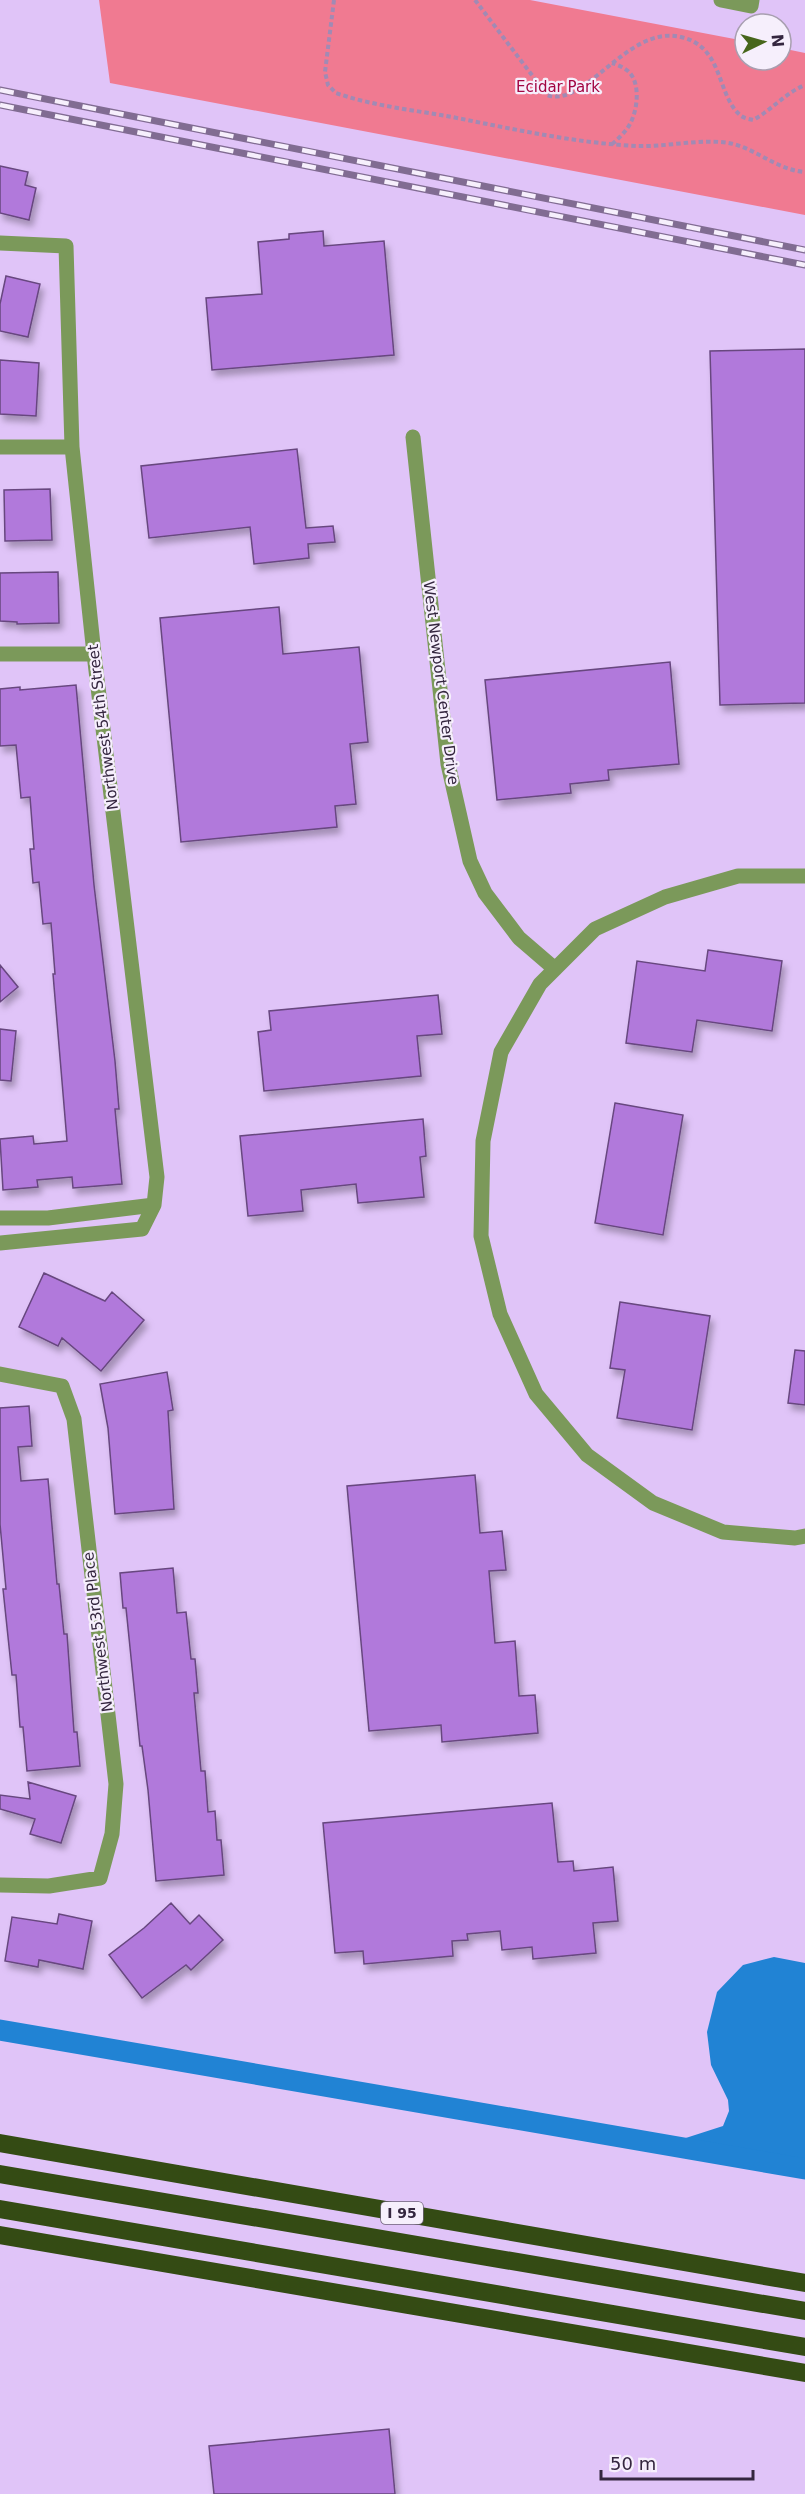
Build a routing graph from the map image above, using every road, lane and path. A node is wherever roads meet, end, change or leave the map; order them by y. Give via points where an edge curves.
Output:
1 (334, 0) edge
2 (475, 0) edge
3 (721, 0) edge
4 (752, 0) edge
5 (612, 63) junction
6 (805, 85) edge
7 (612, 144) junction
8 (805, 172) edge
9 (0, 243) edge
10 (413, 437) dead end
11 (0, 447) edge
12 (72, 447) junction
13 (0, 654) edge
14 (94, 654) junction
15 (805, 876) edge
16 (555, 969) junction
17 (154, 1206) junction
18 (0, 1218) edge
19 (0, 1244) edge
20 (0, 1374) edge
21 (805, 1536) edge
22 (0, 1885) edge
23 (0, 2143) edge
24 (0, 2174) edge
25 (0, 2209) edge
26 (0, 2235) edge
27 (805, 2283) edge
28 (805, 2311) edge
29 (805, 2347) edge
30 (805, 2373) edge

1 - 7 path via 326,72 328,85 336,93
2 - 5 path via 547,95 570,95
3 - 4 street via 751,6
5 - 6 path via 648,39 664,35 682,37 714,61 732,105 741,117 753,120
5 - 7 path via 628,70 637,89 632,121
7 - 8 path via 721,142 737,145 773,164
9 - 12 street, Northwest 54th Street via 66,246
10 - 16 street, West Newport Center Drive via 448,764 470,861 485,893 519,938
11 - 12 street
12 - 14 street, Northwest 54th Street
13 - 14 street
14 - 17 street, Northwest 54th Street via 157,1178
15 - 16 street via 738,876 665,897 596,929
16 - 21 street via 540,984 501,1052 483,1141 481,1236 501,1314 536,1394 587,1455 653,1503 723,1532
17 - 18 street via 48,1218
17 - 19 street via 142,1229
20 - 22 street, Northwest 53rd Place via 62,1386 74,1419 116,1784 112,1834 100,1878 49,1886
23 - 27 highway, I 95
24 - 28 highway
25 - 29 highway
26 - 30 highway

